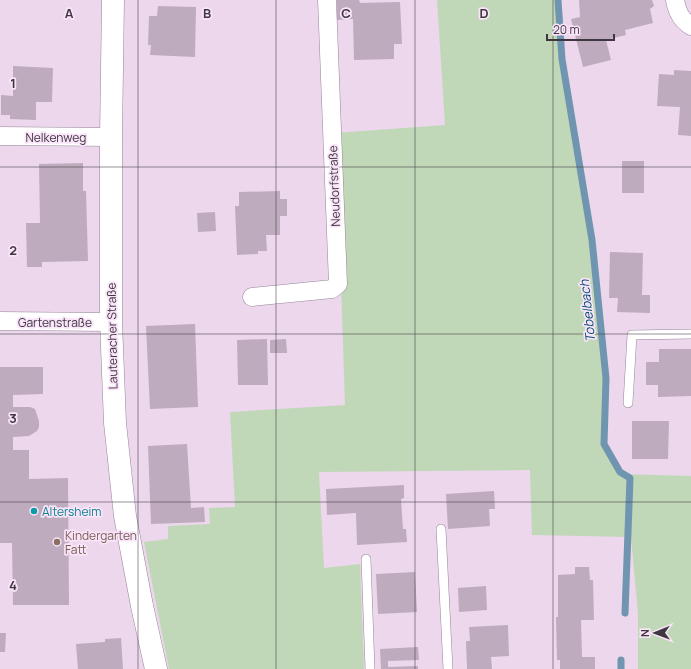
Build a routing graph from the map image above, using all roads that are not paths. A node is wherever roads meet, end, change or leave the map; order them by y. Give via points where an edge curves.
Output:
1 (113, 0) edge
2 (327, 0) edge
3 (675, 0) edge
4 (691, 26) edge
5 (0, 136) edge
6 (111, 137) junction
7 (252, 297) dead end
8 (113, 312) junction
9 (0, 322) edge
10 (691, 334) edge
11 (628, 403) dead end
12 (441, 529) dead end
13 (366, 559) dead end
14 (156, 669) edge
15 (370, 669) edge
16 (448, 669) edge

1 - 6 street, Lauteracher Straße
2 - 7 street, Neudorfstraße via 338,284 332,289
3 - 4 street via 681,18
5 - 6 street, Nelkenweg
6 - 8 street, Lauteracher Straße
8 - 9 street, Gartenstraße
8 - 14 street, Lauteracher Straße via 115,423 125,516
10 - 11 lane via 632,335
12 - 16 lane
13 - 15 lane

